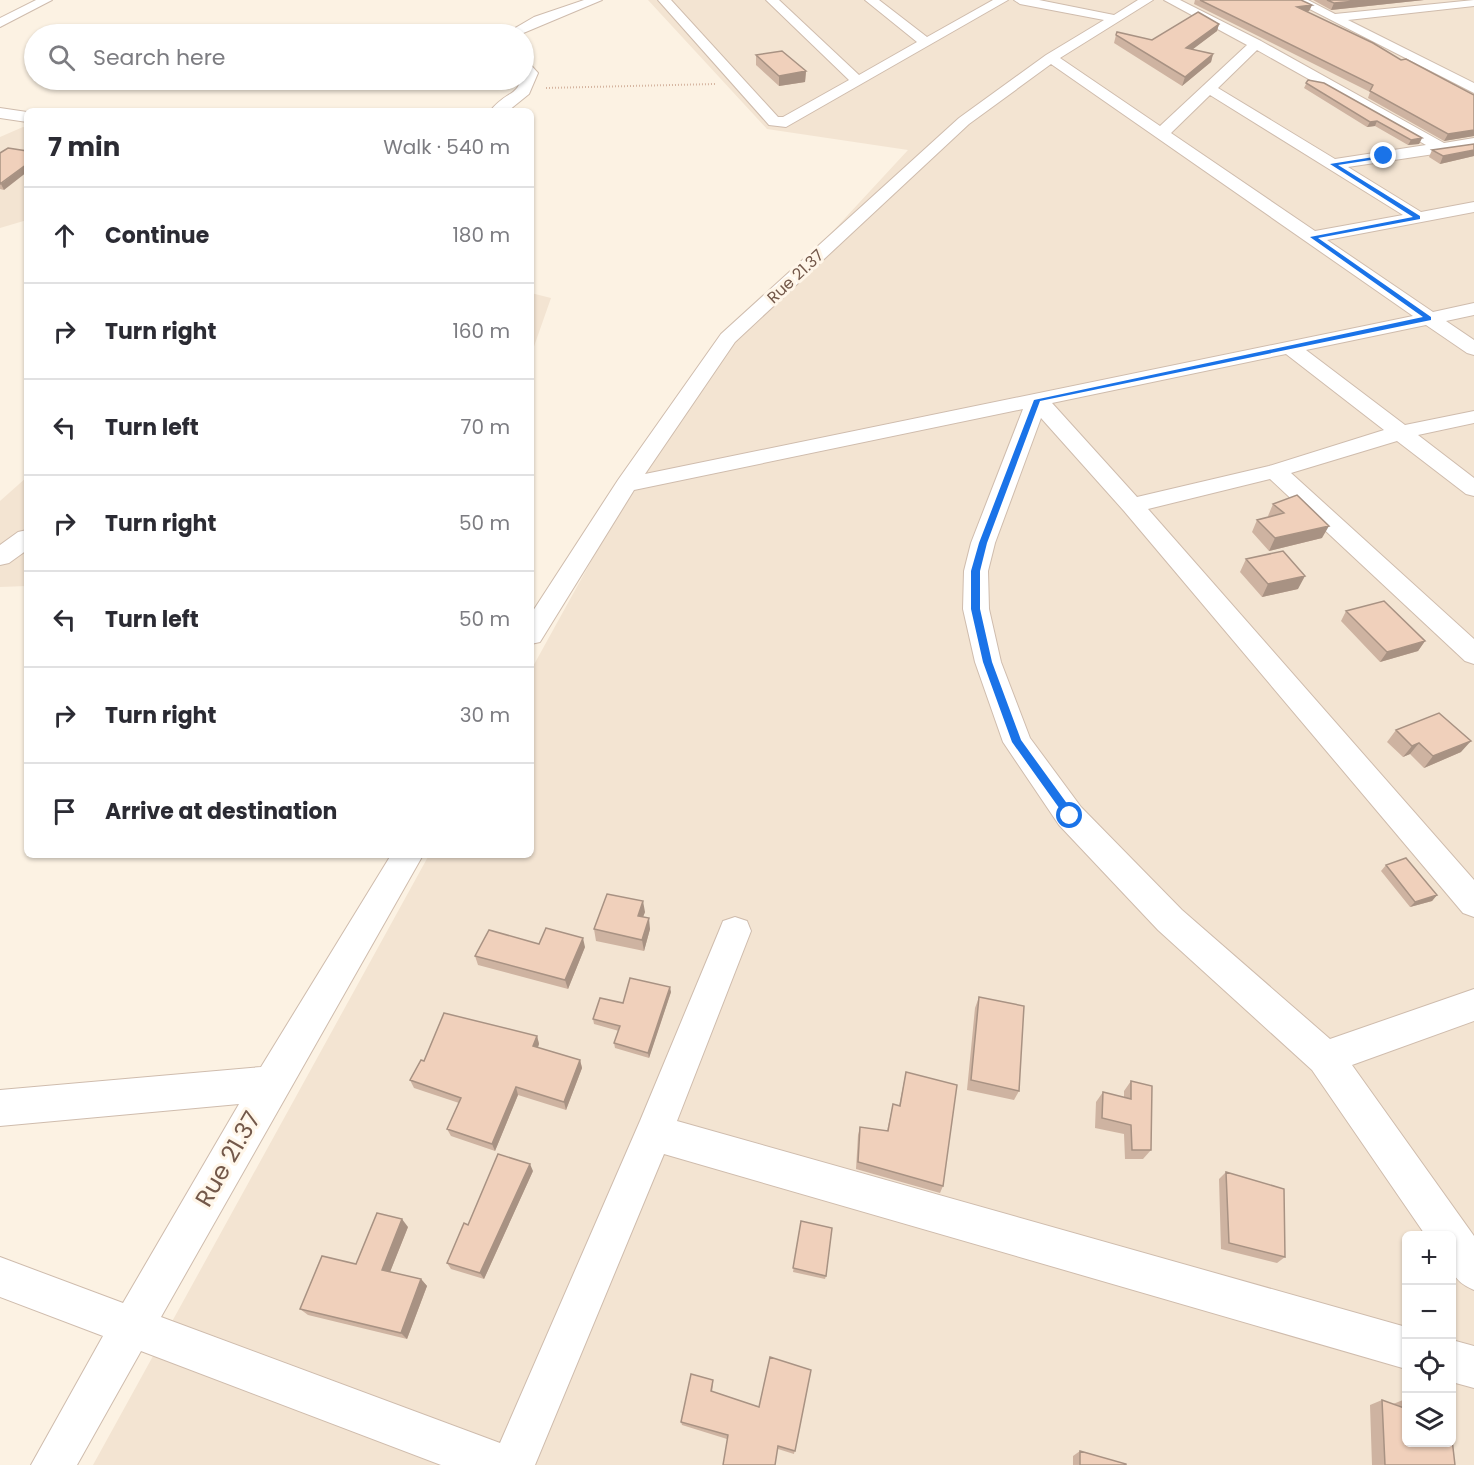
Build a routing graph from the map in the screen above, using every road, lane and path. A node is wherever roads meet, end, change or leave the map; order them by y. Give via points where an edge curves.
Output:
1 (46, 0) edge
2 (596, 0) edge
3 (664, 0) edge
4 (772, 0) edge
5 (871, 0) edge
6 (1002, 0) edge
7 (1020, 0) edge
8 (1147, 0) edge
9 (1170, 0) edge
10 (1298, 0) edge
11 (1398, 0) edge
12 (1474, 2) edge
13 (1418, 8) junction
14 (1112, 18) junction
15 (1333, 18) junction
16 (0, 23) edge
17 (531, 24) edge
18 (925, 42) junction
19 (1256, 44) junction
20 (1051, 58) junction
21 (858, 81) junction
22 (740, 84) junction
23 (1210, 88) junction
24 (534, 89) edge
25 (1474, 89) edge
26 (526, 90) edge
27 (502, 108) edge
28 (0, 113) edge
29 (24, 117) edge
30 (1162, 133) junction
31 (1474, 142) edge
32 (1443, 148) junction
33 (1333, 164) junction
34 (1474, 207) edge
35 (1418, 217) junction
36 (1313, 237) junction
37 (1474, 309) edge
38 (1428, 318) junction
39 (1290, 347) junction
40 (1474, 350) edge
41 (1037, 400) junction
42 (1474, 417) edge
43 (1402, 432) junction
44 (1275, 471) junction
45 (626, 485) junction
46 (1474, 489) edge
47 (1132, 506) junction
48 (24, 540) edge
49 (0, 557) edge
50 (539, 607) edge
51 (534, 624) edge
52 (1474, 654) edge
53 (405, 858) edge
54 (1474, 903) edge
55 (735, 931) dead end
56 (1474, 1005) edge
57 (1325, 1058) junction
58 (272, 1084) junction
59 (0, 1108) edge
60 (654, 1133) junction
61 (1447, 1231) edge
62 (1456, 1244) edge
63 (1474, 1270) edge
64 (0, 1277) edge
65 (132, 1327) junction
66 (1402, 1347) edge
67 (1456, 1362) edge
68 (1474, 1368) edge
69 (53, 1465) edge
70 (499, 1465) edge
71 (513, 1465) edge

1 - 16 street
2 - 17 street
3 - 22 street
4 - 21 street
5 - 18 street
6 - 18 street
7 - 14 street
8 - 14 street, Rue 21.37
9 - 19 street
10 - 15 street
11 - 13 street
12 - 13 street
13 - 15 street
14 - 20 street, Rue 21.37
15 - 25 street
18 - 21 street
19 - 23 street
19 - 32 street
20 - 30 street
20 - 45 street, Rue 21.37 via 964,121 728,338
21 - 22 street via 786,122 774,122
22 - 24 path
23 - 30 street
23 - 33 street
26 - 27 street
28 - 29 street
30 - 36 street
31 - 32 street
32 - 33 street
33 - 35 street
34 - 35 street
35 - 36 street
36 - 38 street
37 - 38 street
38 - 39 street
38 - 40 street
39 - 41 street
39 - 43 street
41 - 45 street
41 - 47 street
41 - 57 street via 976,571 976,609 988,662 1017,742 1070,816 1162,911
42 - 43 street
43 - 44 street
43 - 46 street
44 - 47 street
44 - 52 street
45 - 50 street, Rue 21.37
47 - 54 street
48 - 49 street
50 - 51 street, Rue 21.37
53 - 58 street, Rue 21.37
55 - 60 street
56 - 57 street
57 - 61 street
58 - 59 street
58 - 65 street, Rue 21.37
60 - 66 street
60 - 71 street
62 - 63 street
64 - 65 street
65 - 69 street, Rue 21.37
65 - 70 street
67 - 68 street

